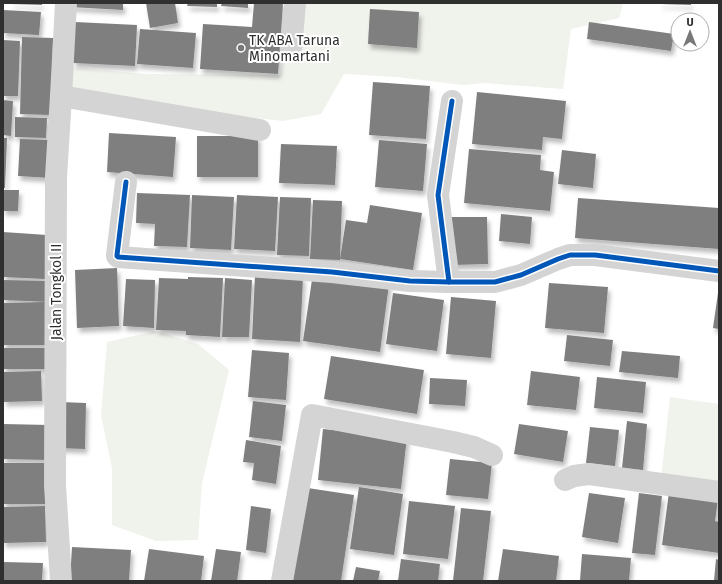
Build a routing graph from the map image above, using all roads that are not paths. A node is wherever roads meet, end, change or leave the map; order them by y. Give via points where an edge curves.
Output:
1 (66, 3) edge
2 (295, 3) edge
3 (291, 50) dead end
4 (61, 96) junction
5 (452, 100) dead end
6 (260, 130) dead end
7 (126, 182) dead end
8 (719, 271) edge
9 (449, 282) junction
10 (492, 455) dead end
11 (565, 480) dead end
12 (719, 492) edge
13 (61, 581) edge
14 (282, 581) edge

1 - 4 street, Jalan Tongkol II
2 - 3 street
4 - 6 street
4 - 13 street, Jalan Tongkol II via 56,177 55,485
5 - 9 street via 438,195
7 - 9 street via 116,255 118,257
8 - 9 street via 595,256 570,256 495,282
10 - 14 street via 453,442 312,414
11 - 12 street via 589,474

